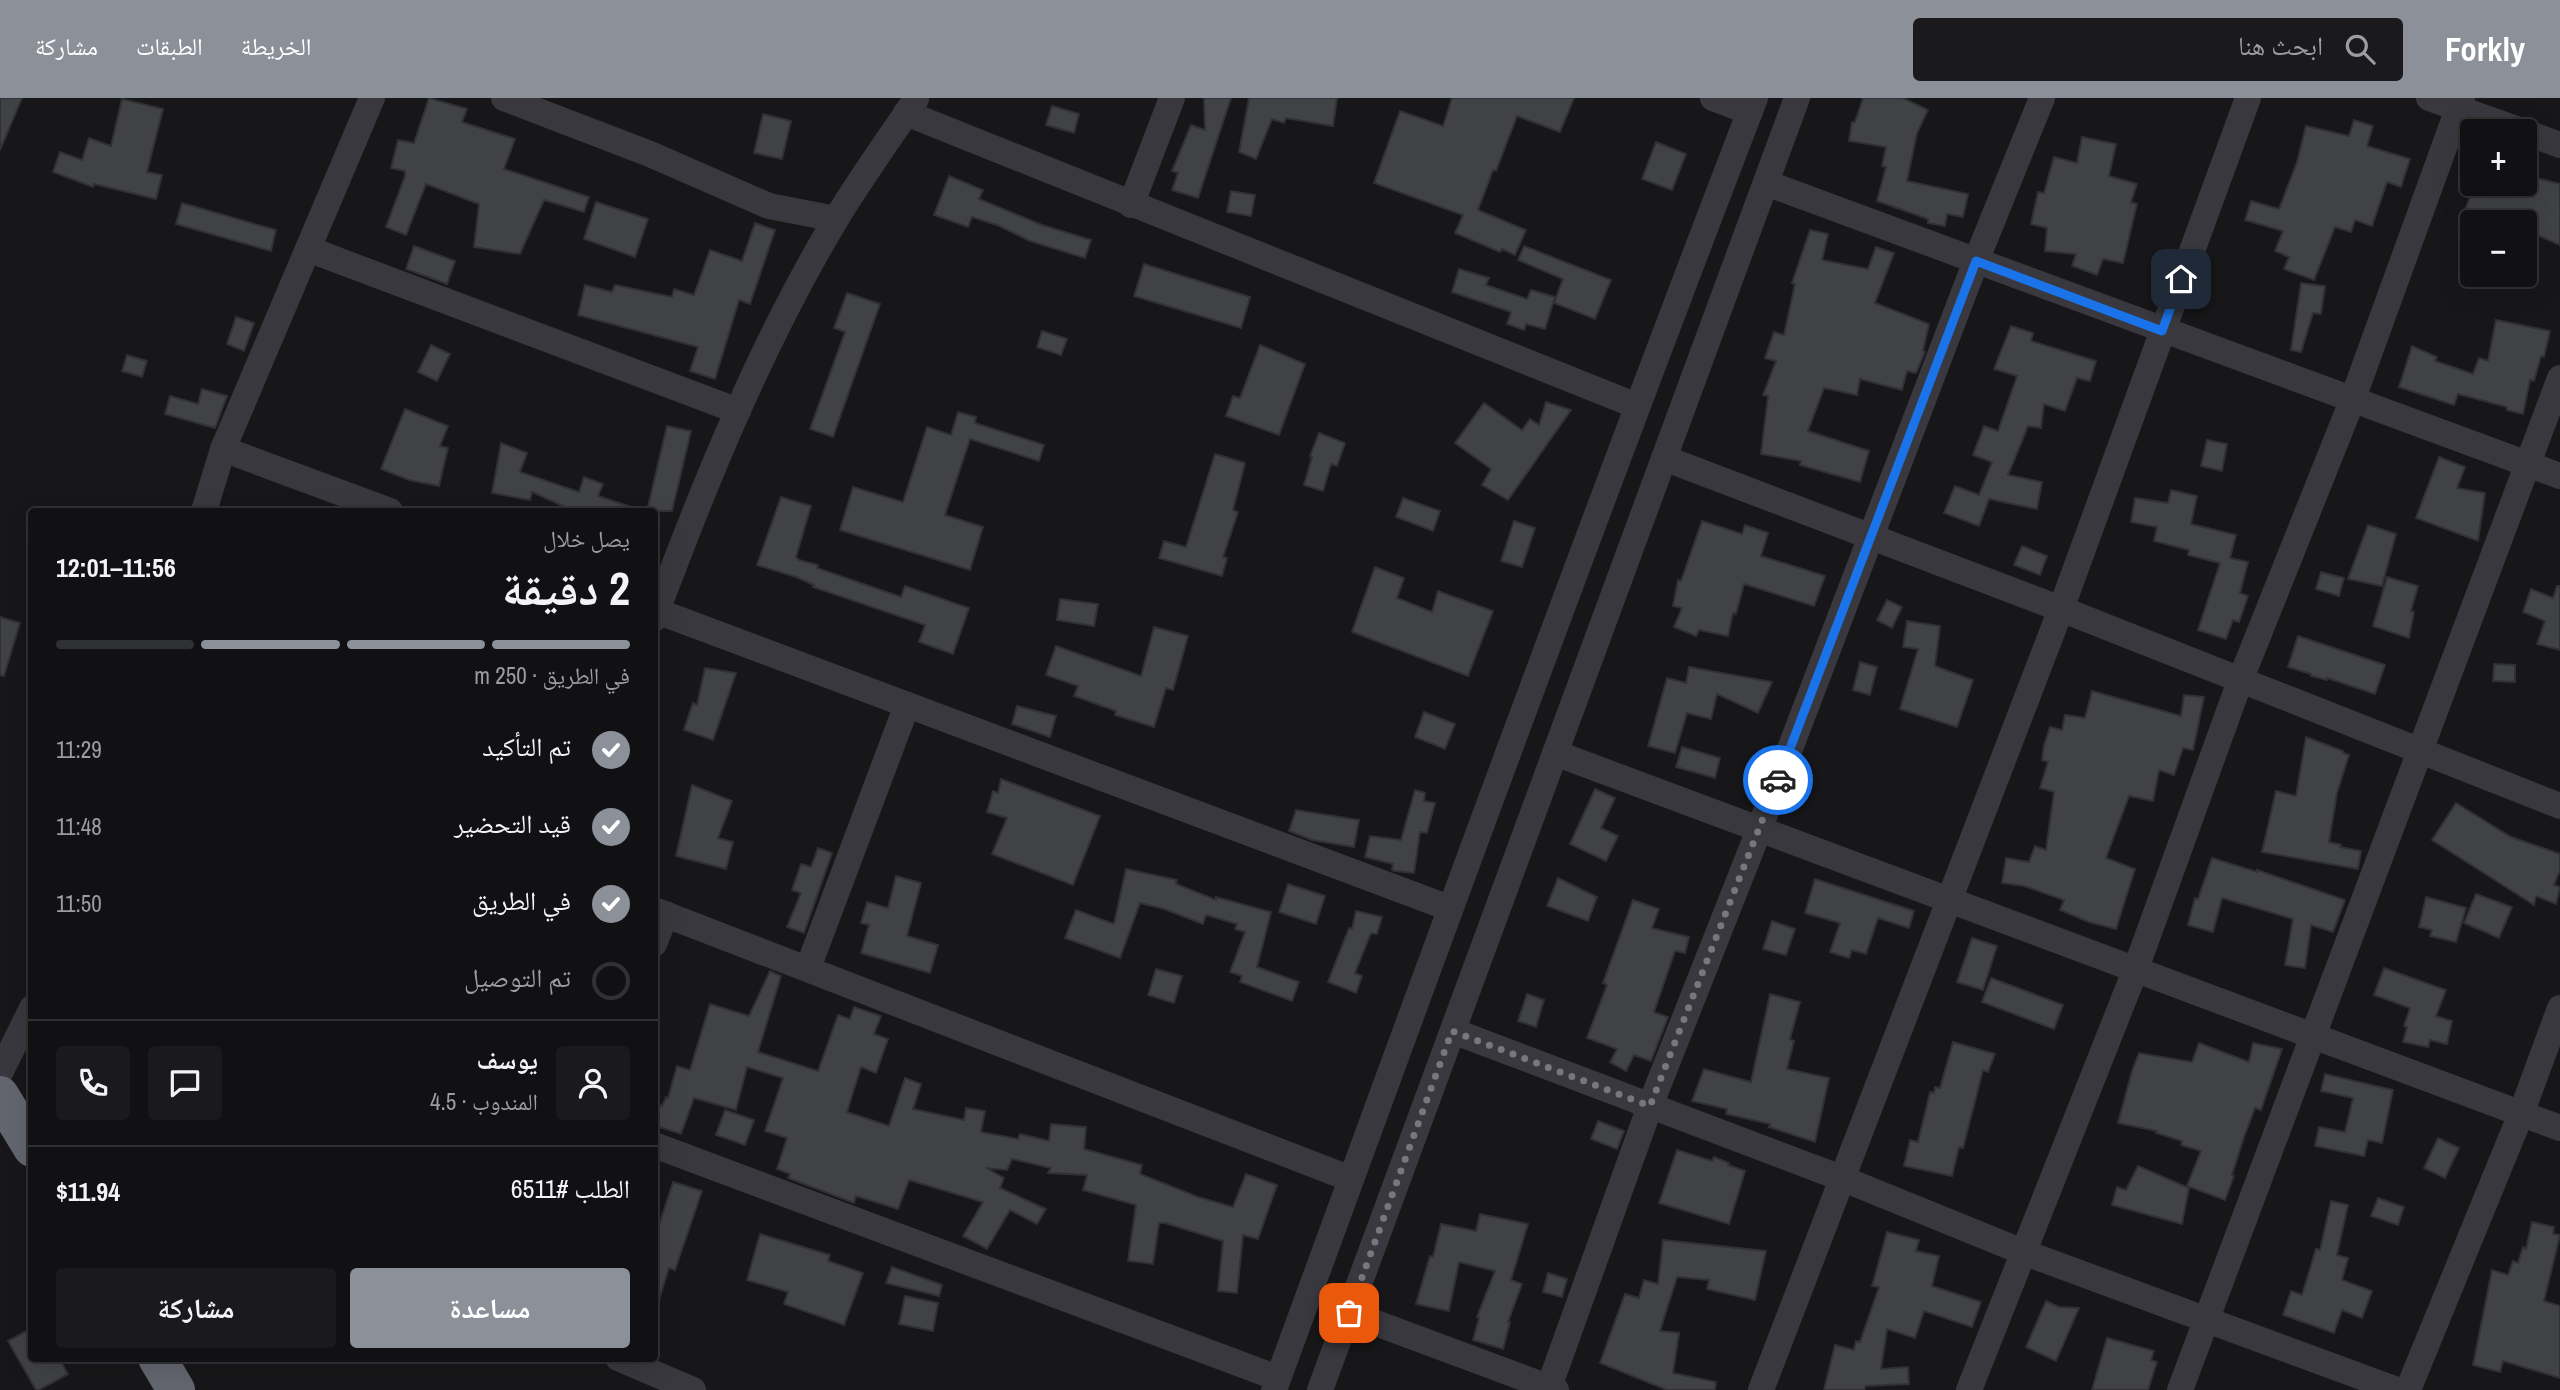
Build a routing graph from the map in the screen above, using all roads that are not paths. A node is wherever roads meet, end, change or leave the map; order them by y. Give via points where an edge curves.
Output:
1 (372, 98) edge
2 (504, 98) edge
3 (1171, 98) edge
4 (1713, 98) edge
5 (1797, 98) edge
6 (2042, 98) edge
7 (2248, 98) edge
8 (2429, 98) edge
9 (2460, 103) edge
10 (1752, 105) edge
11 (911, 106) edge
12 (2495, 119) edge
13 (2537, 137) edge
14 (2560, 145) edge
15 (1766, 183) junction
16 (1131, 205) junction
17 (836, 219) junction
18 (308, 249) junction
19 (1976, 261) junction
20 (2162, 331) junction
21 (2560, 378) edge
22 (2352, 401) junction
23 (1637, 406) junction
24 (737, 411) junction
25 (223, 449) junction
26 (1664, 458) junction
27 (2529, 466) junction
28 (2560, 476) edge
29 (205, 508) edge
30 (382, 508) edge
31 (1871, 536) junction
32 (658, 607) edge
33 (2062, 609) junction
34 (658, 615) edge
35 (2240, 681) junction
36 (907, 705) junction
37 (2422, 750) junction
38 (1555, 753) junction
39 (2560, 806) edge
40 (1759, 830) junction
41 (1950, 901) junction
42 (1449, 908) junction
43 (660, 912) edge
44 (808, 968) junction
45 (2135, 971) junction
46 (2560, 1008) edge
47 (28, 1016) edge
48 (1452, 1031) junction
49 (2314, 1037) junction
50 (0, 1073) edge
51 (0, 1095) edge
52 (1650, 1106) junction
53 (2521, 1114) junction
54 (2560, 1128) edge
55 (28, 1141) edge
56 (658, 1147) edge
57 (1841, 1178) junction
58 (1351, 1179) junction
59 (2023, 1252) junction
60 (1349, 1313) junction
61 (2208, 1320) junction
62 (159, 1362) edge
63 (627, 1362) edge
64 (1276, 1384) edge
65 (1551, 1389) edge
66 (176, 1390) edge
67 (693, 1390) edge
68 (1320, 1390) edge
69 (1761, 1390) edge
70 (1969, 1390) edge
71 (2180, 1390) edge
72 (2397, 1390) edge
73 (2408, 1390) edge

1 - 18 street
2 - 17 street via 769,206
3 - 16 street
4 - 10 street
5 - 15 street
6 - 19 street
7 - 20 street
8 - 9 street
9 - 12 street
9 - 22 street
10 - 23 street
11 - 16 street
11 - 17 street
13 - 14 street
15 - 19 street
15 - 26 street
16 - 23 street
17 - 24 street
18 - 24 street
18 - 25 street
19 - 20 street
19 - 31 street
20 - 22 street
20 - 33 street
21 - 27 street
22 - 27 street
22 - 35 street
23 - 42 street
24 - 32 street
25 - 29 street
25 - 30 street
26 - 31 street
26 - 38 street
27 - 28 street
27 - 37 street
31 - 33 street
31 - 40 street
33 - 35 street
33 - 41 street
34 - 36 street
35 - 37 street
35 - 45 street
36 - 42 street
36 - 44 street
37 - 39 street
37 - 49 street
38 - 40 street
38 - 48 street
40 - 41 street
40 - 52 street
41 - 45 street
41 - 57 street
42 - 58 street
43 - 44 street
44 - 58 street
45 - 49 street
45 - 59 street
46 - 53 street
47 - 50 street
48 - 52 street
48 - 60 street
49 - 53 street
49 - 61 street
51 - 55 highway
52 - 57 street
52 - 65 street
53 - 54 street
53 - 73 street
56 - 64 street
57 - 59 street
57 - 69 street
58 - 64 street
59 - 61 street
59 - 70 street
60 - 65 street
60 - 68 street
61 - 71 street
61 - 72 street
62 - 66 highway
63 - 67 street

